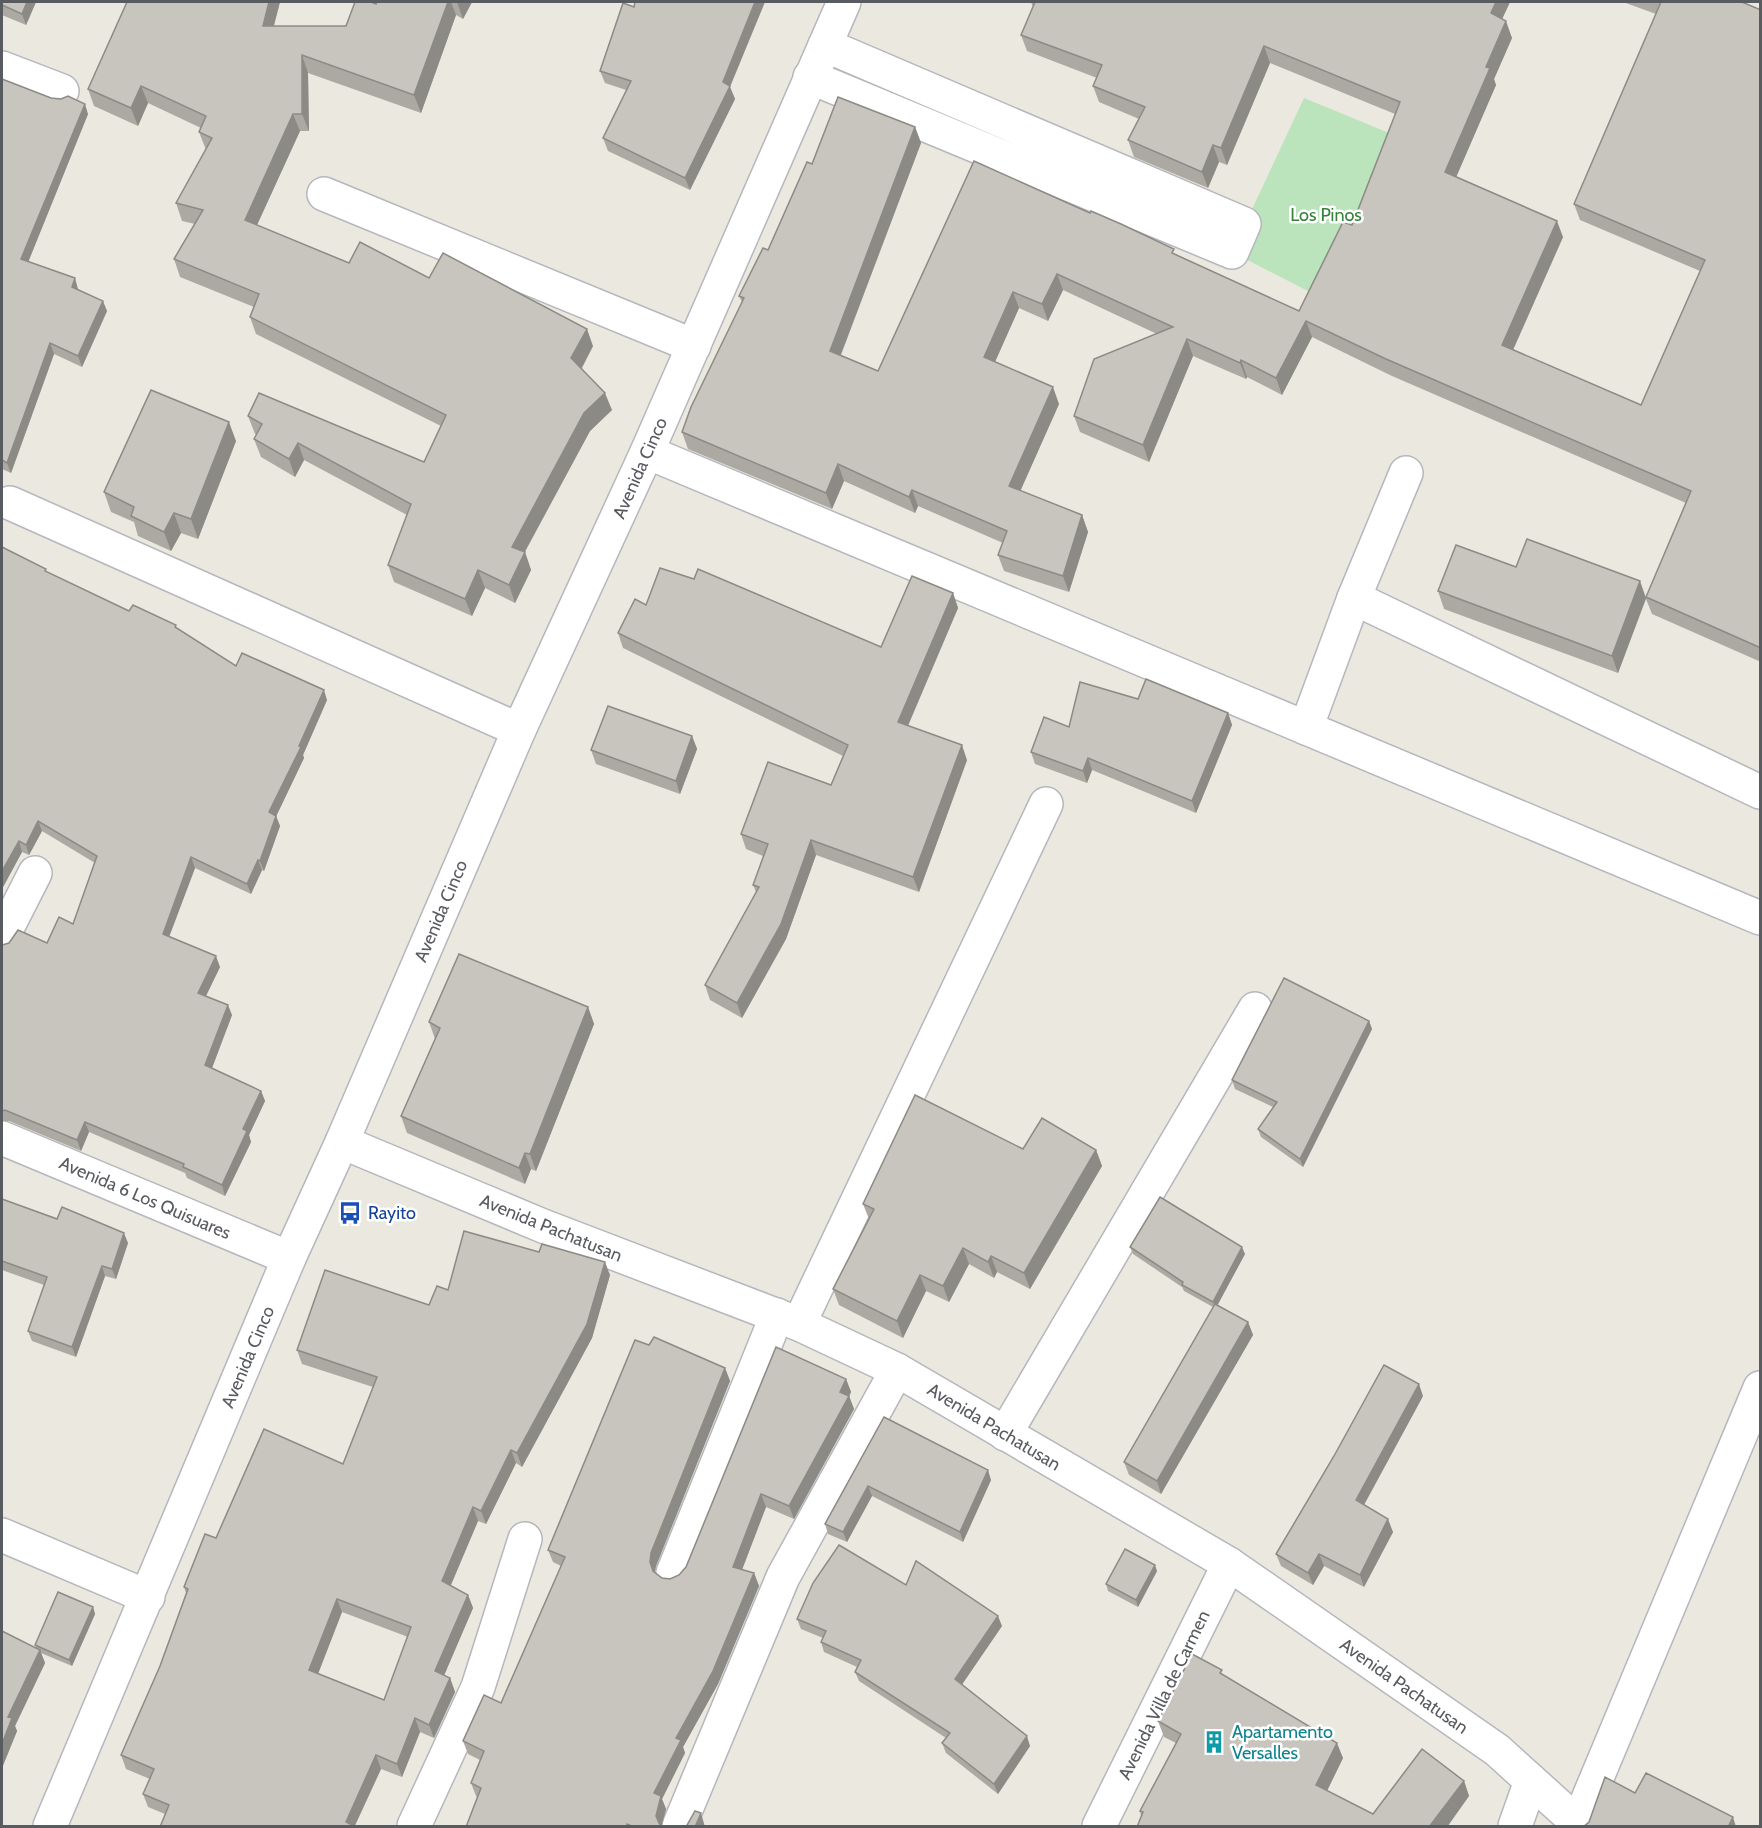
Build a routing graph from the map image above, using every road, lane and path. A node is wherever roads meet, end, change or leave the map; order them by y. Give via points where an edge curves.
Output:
1 (844, 2) edge
2 (825, 45) junction
3 (2, 68) edge
4 (810, 77) junction
5 (62, 91) dead end
6 (324, 194) dead end
7 (694, 346) junction
8 (647, 452) junction
9 (1406, 473) dead end
10 (10, 503) dead end
11 (1354, 598) junction
12 (1306, 728) junction
13 (519, 730) junction
14 (1761, 792) edge
15 (1046, 804) dead end
16 (34, 873) dead end
17 (1761, 918) edge
18 (2, 938) edge
19 (1255, 1009) dead end
20 (2, 1138) edge
21 (342, 1142) junction
22 (289, 1258) junction
23 (788, 1320) junction
24 (897, 1370) junction
25 (1759, 1397) edge
26 (1005, 1434) junction
27 (2, 1535) edge
28 (525, 1539) dead end
29 (1229, 1564) junction
30 (673, 1573) dead end
31 (148, 1597) junction
32 (1532, 1781) junction
33 (1579, 1825) edge
34 (50, 1827) edge
35 (414, 1827) edge
36 (680, 1827) edge
37 (1099, 1827) edge
38 (1515, 1827) edge

1 - 2 street, Avenida Cinco
2 - 4 street, Avenida Cinco
2 - 4 street via 1244,224 1232,252
3 - 5 street
4 - 7 street, Avenida Cinco
6 - 7 street
7 - 8 street, Avenida Cinco
8 - 12 street
8 - 13 street, Avenida Cinco
9 - 11 street
10 - 13 street
11 - 12 street
11 - 14 street
12 - 17 street
13 - 21 street, Avenida Cinco
15 - 23 street
16 - 18 street
19 - 26 street
20 - 22 street, Avenida 6 Los Quisuares
21 - 22 street, Avenida Cinco
21 - 23 street, Avenida Pachatusan via 543,1226
22 - 31 street, Avenida Cinco
23 - 24 street, Avenida Pachatusan
23 - 30 street
24 - 26 street, Avenida Pachatusan
24 - 36 street via 783,1577
25 - 33 street
26 - 29 street, Avenida Pachatusan
27 - 31 street
28 - 35 street via 478,1687
29 - 32 street, Avenida Pachatusan via 1497,1750
29 - 37 street, Avenida Villa de Carmen
31 - 34 street, Avenida Cinco
32 - 33 street, Avenida Pachatusan
32 - 38 street

